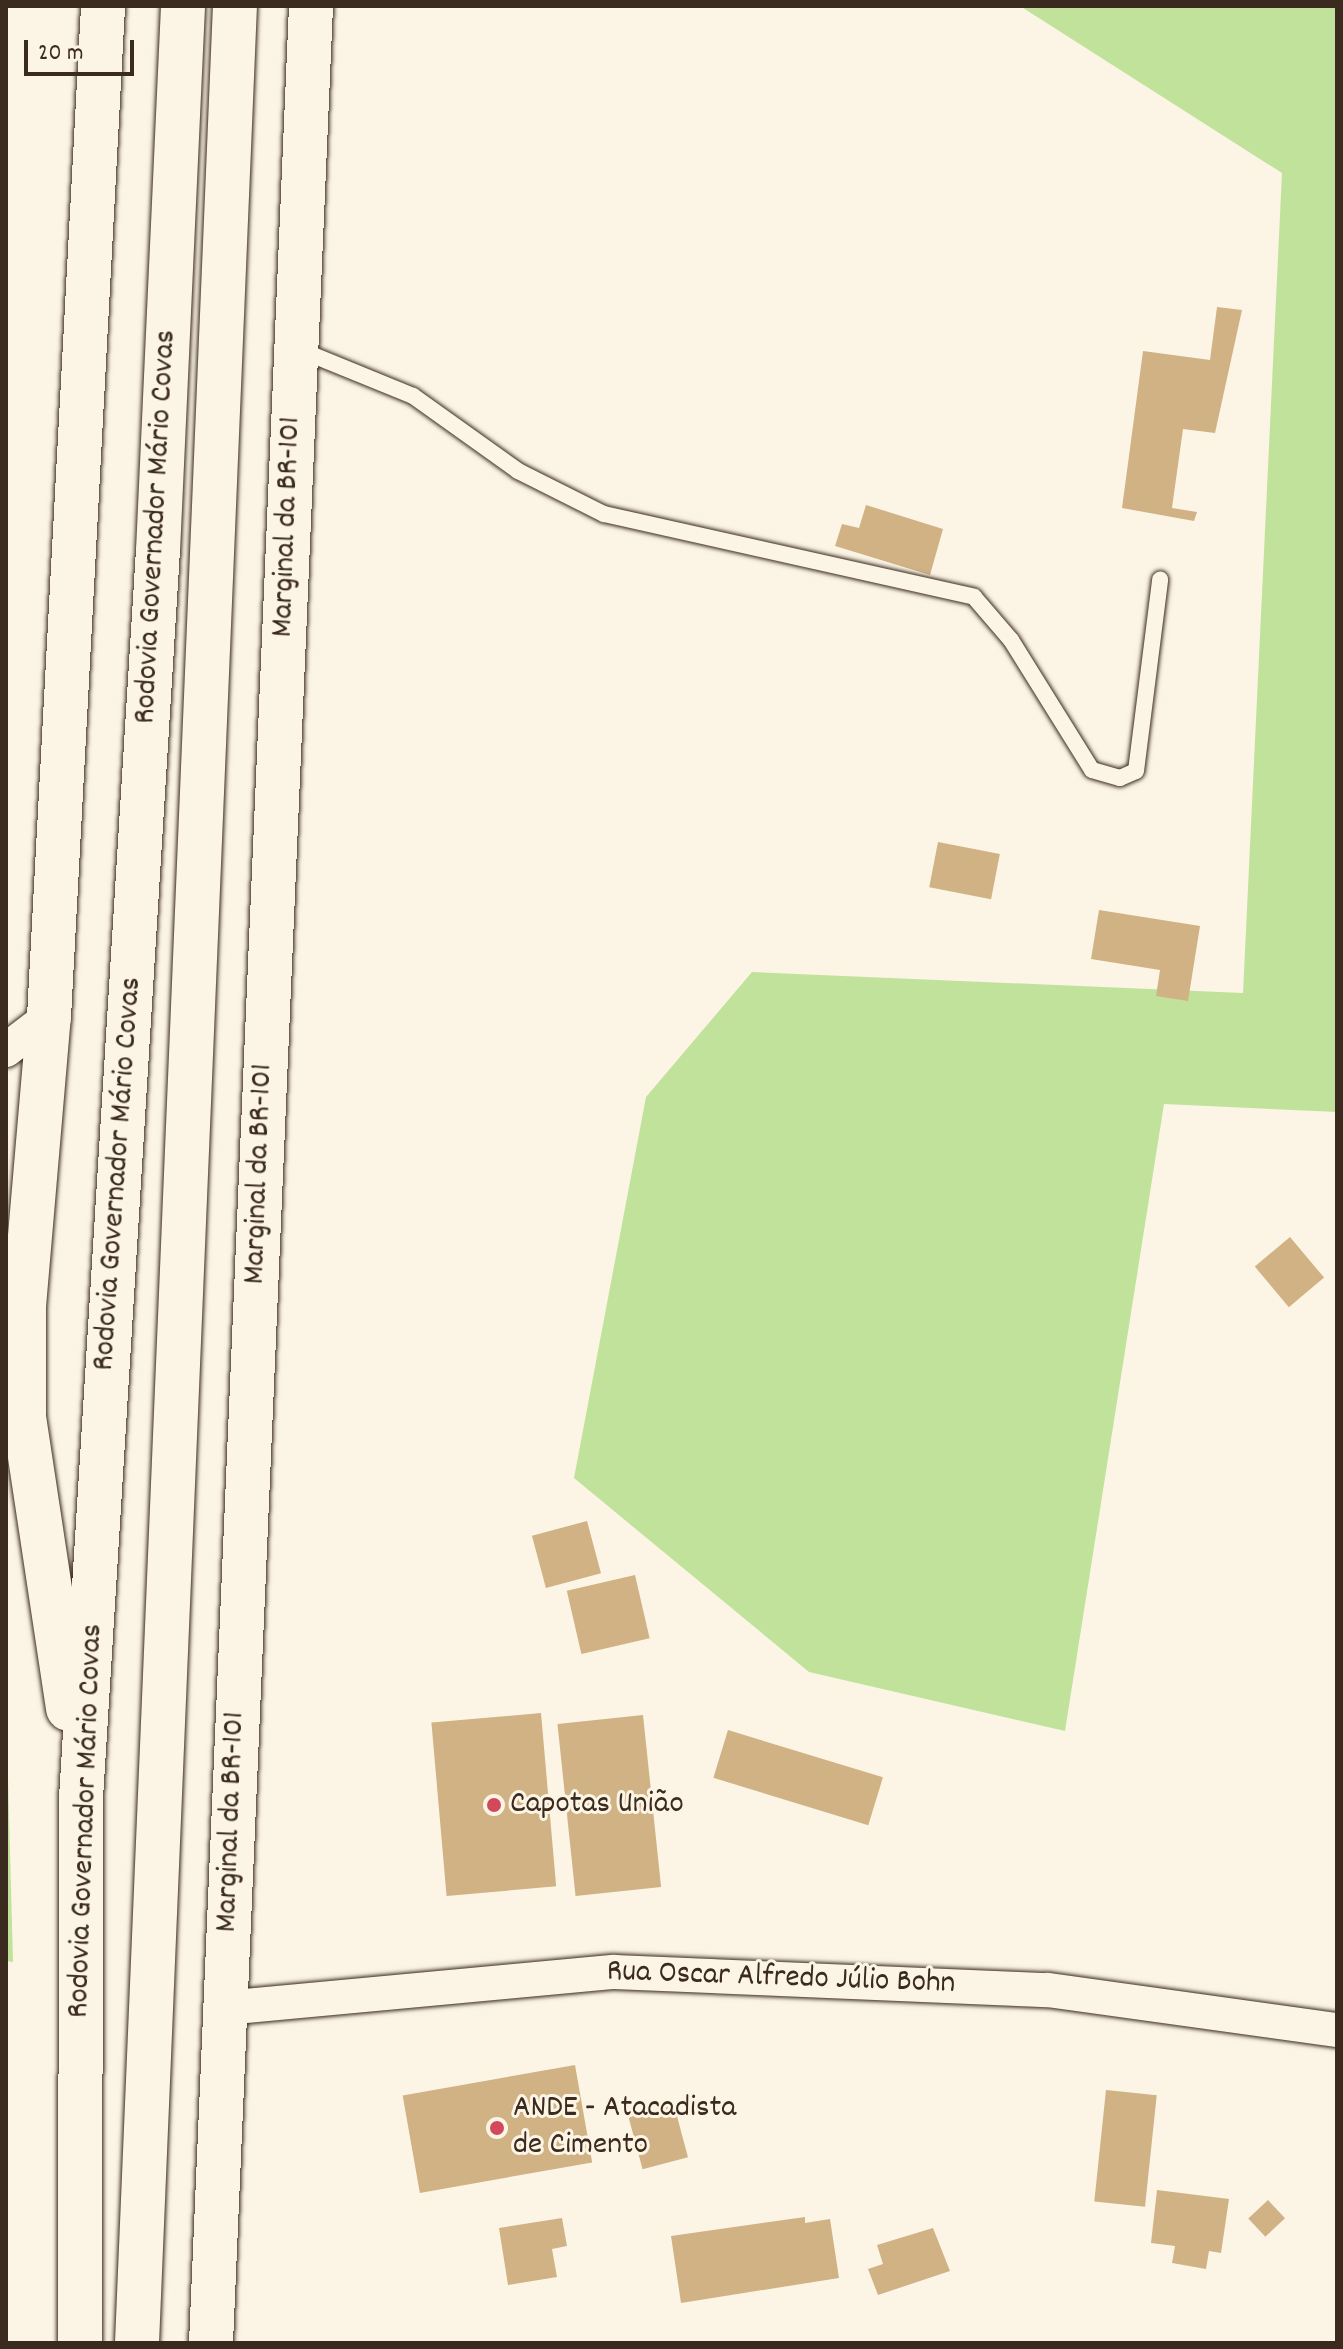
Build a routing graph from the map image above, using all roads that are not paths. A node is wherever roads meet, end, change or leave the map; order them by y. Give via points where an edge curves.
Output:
1 (103, 6) edge
2 (183, 6) edge
3 (235, 6) edge
4 (311, 6) edge
5 (296, 349) junction
6 (1160, 580) dead end
7 (49, 1017) junction
8 (6, 1050) edge
9 (6, 1263) edge
10 (24, 1306) junction
11 (81, 1798) junction
12 (224, 2008) junction
13 (1337, 2030) edge
14 (80, 2343) edge
15 (137, 2343) edge
16 (211, 2343) edge

1 - 7 main road
2 - 11 main road, Rodovia Governador Mário Covas via 158,551
3 - 15 main road, Rodovia Governador Mário Covas
4 - 5 main road, Marginal da BR-101
5 - 6 lane via 413,396 518,471 604,514 974,597 1011,640 1092,770 1120,778 1136,771
5 - 12 main road, Marginal da BR-101
7 - 8 street
7 - 10 main road
9 - 10 street
10 - 11 main road via 24,1417
11 - 14 main road, Rodovia Governador Mário Covas
12 - 13 street, Rua Oscar Alfredo Júlio Bohn via 614,1972 1048,1990
12 - 16 main road, Marginal da BR-101

